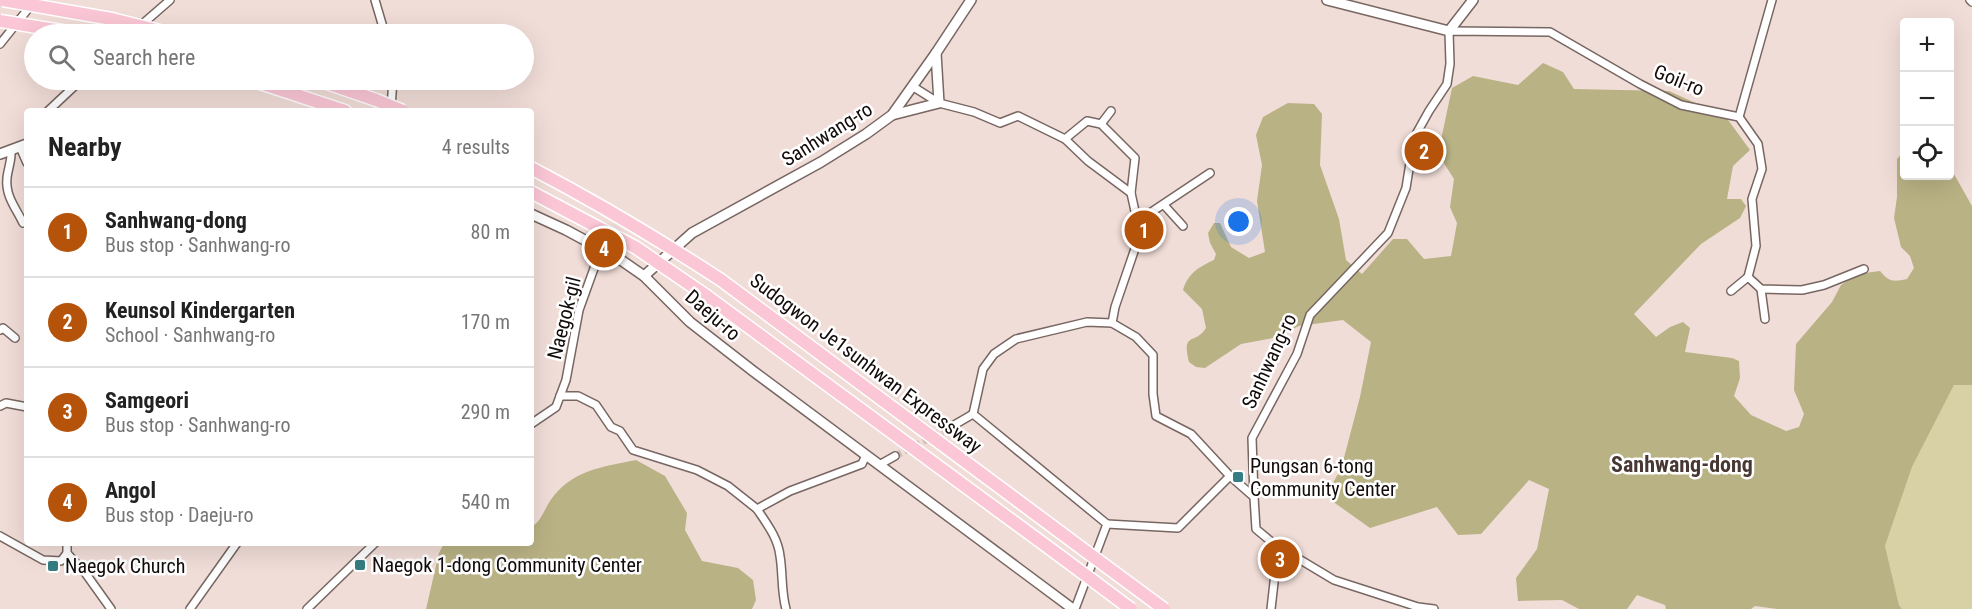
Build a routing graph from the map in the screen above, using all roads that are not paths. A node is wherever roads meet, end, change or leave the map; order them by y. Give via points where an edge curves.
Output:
1 (3, 0) edge
2 (36, 0) edge
3 (170, 0) edge
4 (375, 0) edge
5 (970, 0) edge
6 (1327, 0) edge
7 (1473, 0) edge
8 (1772, 0) edge
9 (0, 21) edge
10 (134, 24) edge
11 (142, 24) edge
12 (382, 24) edge
13 (24, 25) edge
14 (1449, 31) junction
15 (0, 44) edge
16 (936, 53) junction
17 (912, 86) junction
18 (70, 90) edge
19 (281, 90) edge
20 (347, 90) edge
21 (392, 90) edge
22 (939, 103) junction
23 (51, 108) edge
24 (336, 108) edge
25 (391, 108) edge
26 (396, 108) edge
27 (1112, 111) dead end
28 (892, 115) junction
29 (1740, 117) junction
30 (1101, 124) junction
31 (1065, 139) junction
32 (20, 147) edge
33 (0, 154) edge
34 (534, 170) edge
35 (1210, 173) dead end
36 (1131, 193) junction
37 (534, 194) edge
38 (1164, 205) junction
39 (534, 216) edge
40 (1136, 216) junction
41 (23, 223) dead end
42 (1183, 226) dead end
43 (600, 249) junction
44 (1864, 269) dead end
45 (644, 276) junction
46 (1748, 277) junction
47 (1761, 290) junction
48 (1731, 291) dead end
49 (1765, 319) dead end
50 (1112, 323) junction
51 (0, 330) edge
52 (15, 338) dead end
53 (560, 396) junction
54 (0, 406) edge
55 (24, 406) edge
56 (973, 414) junction
57 (534, 422) edge
58 (949, 428) tunnel mouth
59 (866, 455) junction
60 (895, 456) tunnel mouth
61 (879, 465) junction
62 (1230, 476) junction
63 (1254, 497) junction
64 (757, 508) junction
65 (1107, 524) junction
66 (0, 536) edge
67 (67, 546) edge
68 (235, 546) edge
69 (370, 546) edge
70 (1278, 546) junction
71 (67, 553) junction
72 (111, 609) edge
73 (190, 609) edge
74 (307, 609) edge
75 (786, 609) edge
76 (1074, 609) edge
77 (1131, 609) edge
78 (1164, 609) edge
79 (1271, 609) edge
80 (1434, 609) edge

1 - 10 highway, bridge
2 - 15 street
3 - 11 street
4 - 12 street
5 - 16 street
6 - 14 street, Goil-ro
7 - 14 street
8 - 29 street
9 - 13 highway, bridge
14 - 29 street, Goil-ro via 1550,32 1682,105
14 - 63 street, Sanhwang-ro via 1447,84 1414,138 1406,188 1389,233 1310,315 1298,354 1252,438
16 - 17 street
16 - 22 street
17 - 22 street
17 - 28 street, Sanhwang-ro
18 - 23 street
19 - 24 highway
20 - 26 highway, bridge
21 - 25 street
22 - 28 street
22 - 31 street via 1000,123 1017,116
27 - 30 street
28 - 45 street, Sanhwang-ro via 821,162 692,233
29 - 46 street via 1758,144 1762,170 1752,199 1756,246
30 - 31 street via 1087,122
30 - 36 street via 1135,158
31 - 36 street
32 - 33 street
32 - 41 street via 6,179 9,199
34 - 78 highway, Sudogwon Je1sunhwan Expressway, bridge via 594,200 721,280
35 - 38 street
36 - 40 street
37 - 77 highway, Sudogwon Je1sunhwan Expressway, bridge via 635,247 708,297
38 - 40 street
38 - 42 street
39 - 43 street, Daeju-ro
40 - 50 street via 1140,234
43 - 45 street, Daeju-ro
43 - 53 street, Naegok-gil via 579,310
44 - 47 street via 1802,290
45 - 59 street, Daeju-ro via 690,322
46 - 47 street
46 - 48 street
47 - 49 street
50 - 56 street via 1087,322 1016,339 994,354 983,369
50 - 62 street via 1136,337 1153,355 1156,416 1191,434
51 - 52 street via 3,328
53 - 57 street, Naegok-gil via 556,407
53 - 64 street via 578,396 596,405 611,428 620,431 633,450 697,470 728,486
54 - 55 street via 6,403
56 - 58 street
56 - 65 street
59 - 61 street, Daeju-ro
59 - 64 street via 862,464
60 - 61 street
61 - 76 street, Daeju-ro
62 - 63 street
62 - 65 street via 1178,528
63 - 70 street, Sanhwang-ro via 1256,529
64 - 75 street via 773,533 780,555
65 - 76 street
66 - 71 street via 43,560 61,561
67 - 71 street
68 - 73 street
69 - 74 street
70 - 79 street
70 - 80 street, Sanhwang-ro via 1334,580
71 - 72 street

